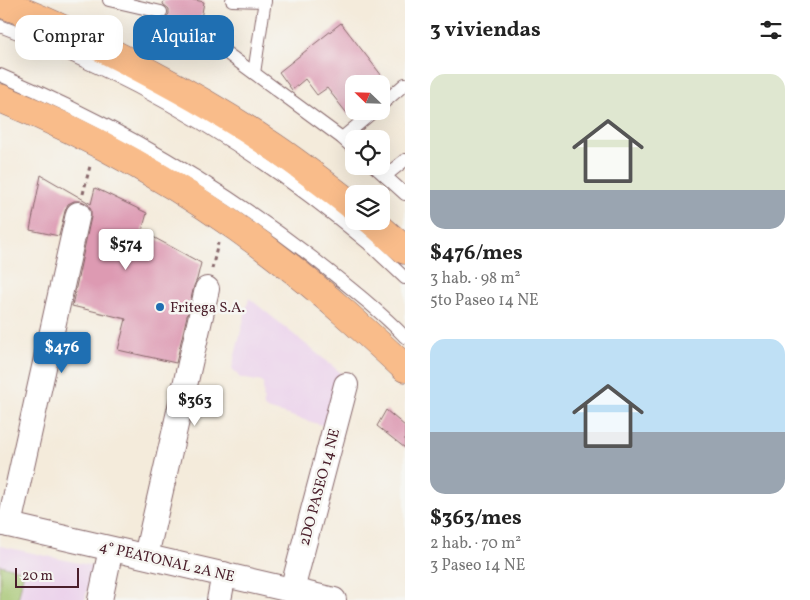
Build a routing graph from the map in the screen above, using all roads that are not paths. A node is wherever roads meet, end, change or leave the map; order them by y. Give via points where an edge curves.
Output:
1 (109, 0) edge
2 (232, 0) edge
3 (265, 0) edge
4 (0, 4) edge
5 (161, 12) dead end
6 (0, 26) edge
7 (234, 58) edge
8 (254, 73) junction
9 (0, 75) edge
10 (405, 84) edge
11 (390, 97) edge
12 (0, 98) edge
13 (363, 120) edge
14 (342, 138) junction
15 (345, 141) edge
16 (405, 160) edge
17 (385, 176) joint
18 (405, 194) edge
19 (345, 200) edge
20 (78, 214) road end
21 (382, 230) edge
22 (405, 250) edge
23 (405, 278) edge
24 (207, 289) road end
25 (405, 337) edge
26 (405, 368) edge
27 (346, 385) dead end
28 (4, 524) edge
29 (111, 548) junction
30 (146, 556) junction
31 (224, 574) junction
32 (292, 590) junction
33 (100, 600) edge
34 (218, 600) edge
35 (334, 600) edge

1 - 5 lane
2 - 3 lane
3 - 8 lane
4 - 19 main road via 113,52 183,91 265,141
6 - 23 lane via 128,83 226,138 317,203
7 - 8 lane
8 - 14 lane
9 - 25 lane via 125,134 238,203 341,281
10 - 11 lane
12 - 26 main road via 96,143 224,218 325,296
13 - 14 lane
14 - 15 lane
16 - 17 lane
17 - 18 lane
20 - 28 street
21 - 22 main road
24 - 30 street
27 - 32 street, 2DO PASEO 14 NE
28 - 29 street, 4° PEATONAL 2A NE
29 - 30 street, 4° PEATONAL 2A NE
29 - 33 street
30 - 31 street, 4° PEATONAL 2A NE
31 - 32 street, 4° PEATONAL 2A NE
31 - 34 street
32 - 35 street, 4° PEATONAL 2A NE

